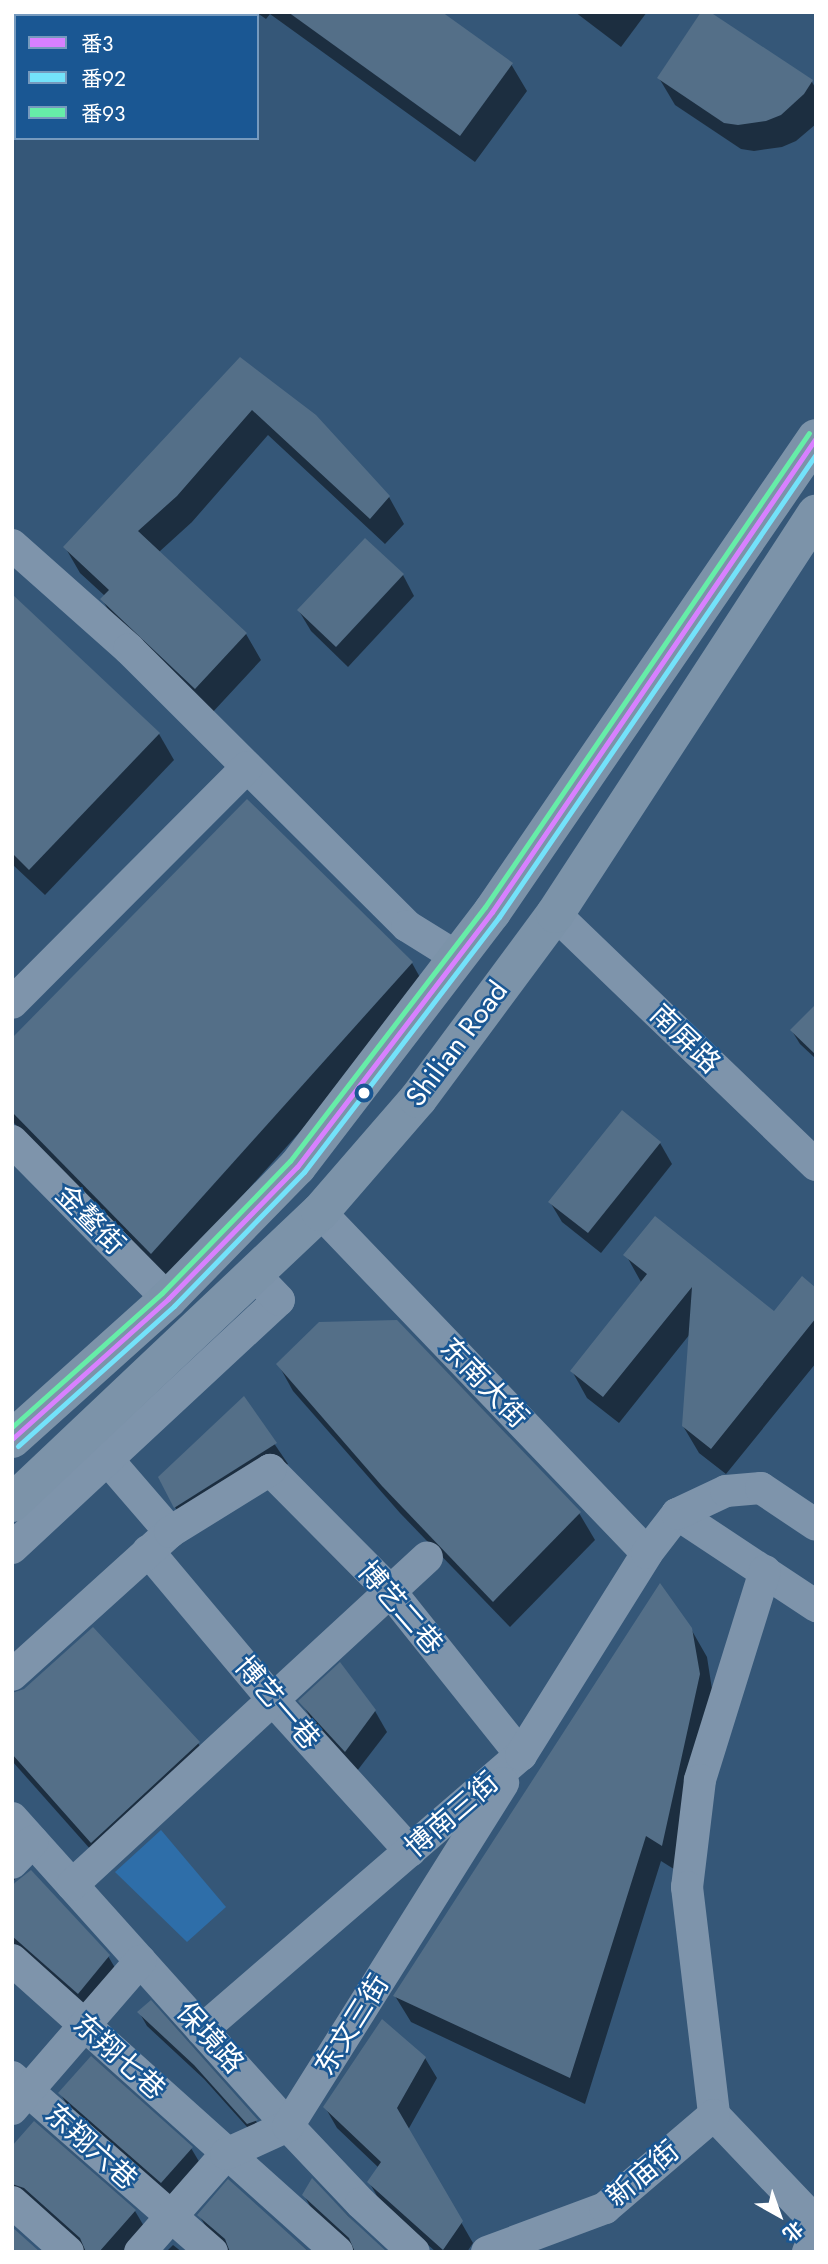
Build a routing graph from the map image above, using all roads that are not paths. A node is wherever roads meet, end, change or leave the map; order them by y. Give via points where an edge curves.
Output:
1 (816, 438) edge
2 (816, 513) edge
3 (12, 545) edge
4 (247, 767) junction
5 (555, 914) junction
6 (457, 957) junction
7 (12, 1003) edge
8 (12, 1141) edge
9 (816, 1165) edge
10 (320, 1212) junction
11 (255, 1275) junction
12 (168, 1299) junction
13 (86, 1435) junction
14 (12, 1439) edge
15 (12, 1503) edge
16 (677, 1514) junction
17 (816, 1524) edge
18 (159, 1541) junction
19 (12, 1548) edge
20 (647, 1553) junction
21 (428, 1557) dead end
22 (765, 1571) junction
23 (390, 1591) junction
24 (816, 1606) edge
25 (12, 1675) edge
26 (273, 1700) junction
27 (521, 1755) junction
28 (12, 1818) edge
29 (410, 1851) junction
30 (23, 1852) edge
31 (72, 1885) junction
32 (12, 1960) edge
33 (140, 1961) junction
34 (202, 2030) junction
35 (12, 2077) edge
36 (12, 2109) edge
37 (714, 2115) junction
38 (288, 2126) junction
39 (226, 2154) junction
40 (12, 2202) edge
41 (170, 2218) junction
42 (816, 2222) edge
43 (816, 2235) edge
44 (68, 2252) edge
45 (140, 2252) edge
46 (212, 2252) edge
47 (337, 2252) edge
48 (414, 2252) edge
49 (487, 2252) edge
50 (808, 2252) edge

1 - 6 main road, Shilian Road
2 - 5 main road, Shilian Road
3 - 4 street via 129,649
4 - 6 street via 407,926
4 - 7 street
5 - 9 street, 南屏路
5 - 10 main road, Shilian Road via 418,1098
6 - 12 main road, Shilian Road via 297,1167
8 - 12 street, 金鳌街
10 - 11 main road, Shilian Road
10 - 20 street, 东南大街
11 - 13 main road, Shilian Road
11 - 19 street via 279,1300
12 - 14 main road, Shilian Road
13 - 15 main road, Shilian Road
13 - 18 street, 博艺一巷
16 - 17 street via 726,1491 761,1488
16 - 20 street, 博南三街
16 - 22 street
18 - 23 street, 博艺二巷 via 270,1470
18 - 25 street
18 - 26 street, 博艺一巷
20 - 27 street, 博南三街
21 - 23 street
22 - 24 street
22 - 37 street via 701,1780 687,1887
23 - 26 street
23 - 27 street, 博艺二巷
26 - 29 street, 博艺一巷
26 - 31 street
27 - 29 street, 博南三街
27 - 38 street, 东文三街
28 - 30 street, 保境路
29 - 34 street, 博南三街
30 - 31 street, 保境路
31 - 33 street, 保境路
32 - 39 street, 东翔七巷
33 - 34 street, 保境路
33 - 36 street
34 - 38 street, 保境路
35 - 41 street, 东翔六巷
37 - 42 street
37 - 49 street, 新庙街 via 605,2208
38 - 39 street
38 - 48 street, 保境路 via 360,2203
39 - 41 street
39 - 47 street, 东翔七巷
40 - 44 street
41 - 45 street
41 - 46 street, 东翔六巷
43 - 50 street

